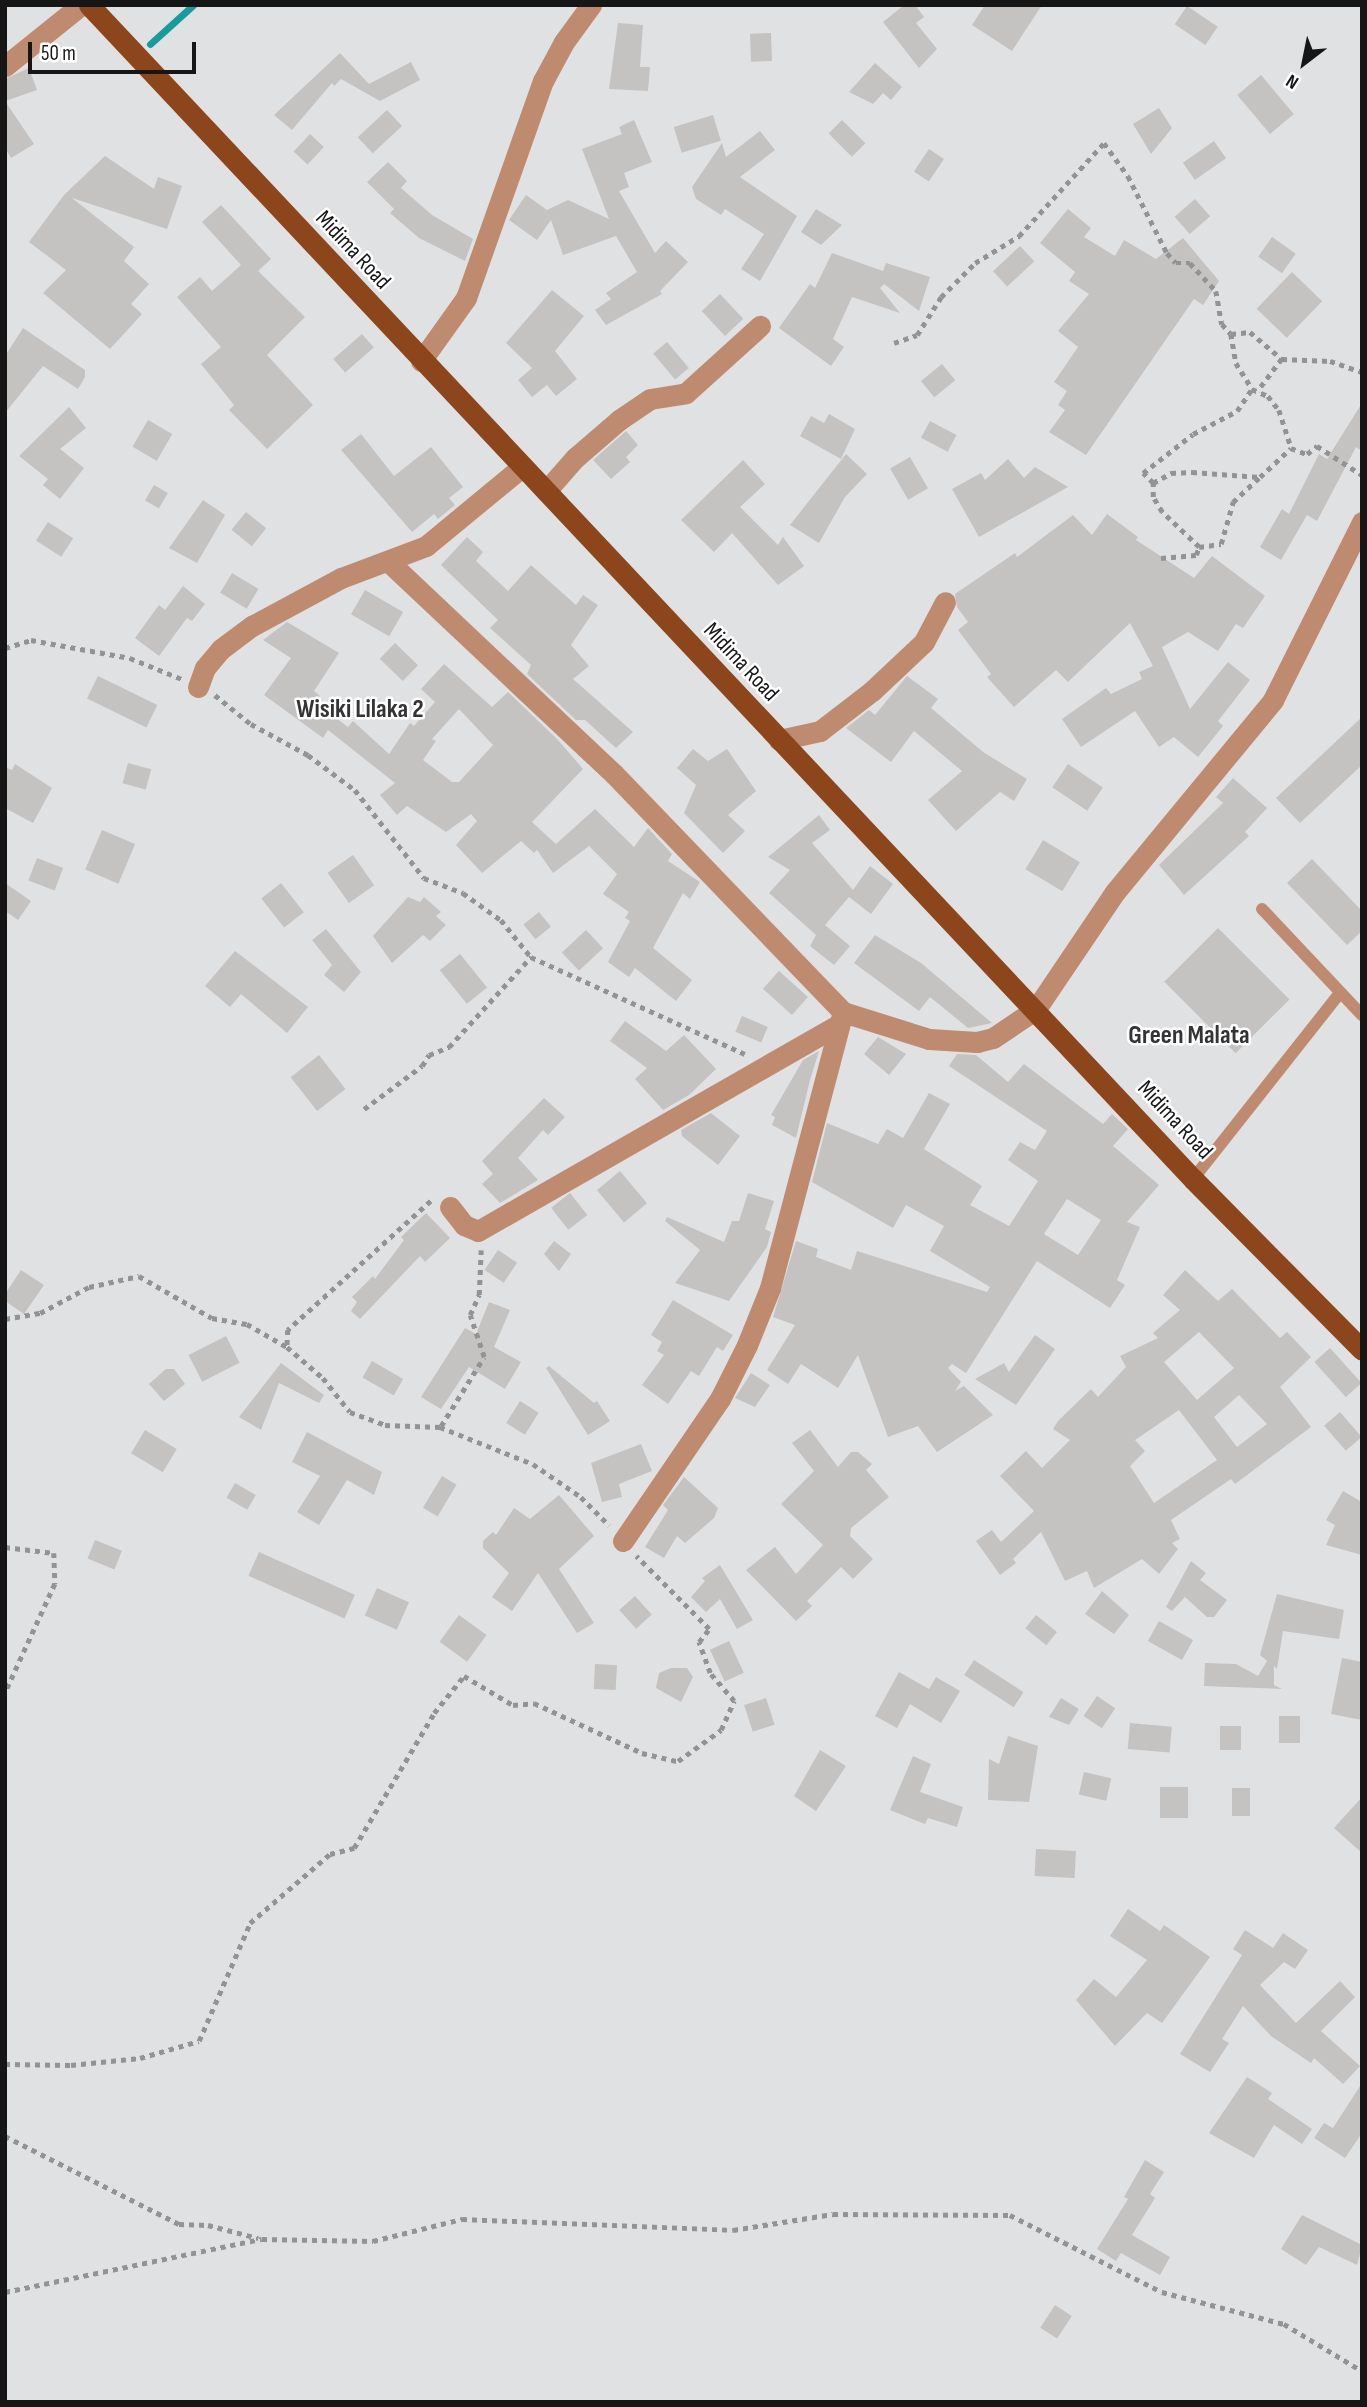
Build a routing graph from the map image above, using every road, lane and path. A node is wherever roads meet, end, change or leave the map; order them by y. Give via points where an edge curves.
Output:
1 (81, 5) edge
2 (89, 5) edge
3 (591, 5) edge
4 (5, 66) edge
5 (761, 326) dead end
6 (1231, 334) junction
7 (894, 343) dead end
8 (1282, 359) junction
9 (421, 362) junction
10 (1362, 373) edge
11 (1255, 390) junction
12 (1291, 448) junction
13 (522, 467) junction
14 (1362, 475) edge
15 (1260, 477) junction
16 (1153, 483) junction
17 (546, 491) junction
18 (1362, 522) edge
19 (1199, 547) junction
20 (1161, 558) dead end
21 (390, 563) junction
22 (945, 602) dead end
23 (5, 648) edge
24 (198, 687) junction
25 (779, 740) junction
26 (1262, 909) dead end
27 (531, 957) junction
28 (1340, 993) junction
29 (1036, 1009) junction
30 (1362, 1015) edge
31 (840, 1019) junction
32 (765, 1063) junction
33 (364, 1109) dead end
34 (1194, 1179) junction
35 (450, 1207) joint
36 (478, 1231) junction
37 (5, 1319) edge
38 (287, 1347) junction
39 (1362, 1350) edge
40 (440, 1427) junction
41 (623, 1541) junction
42 (5, 1547) edge
43 (5, 1693) edge
44 (5, 2064) edge
45 (5, 2136) edge
46 (262, 2239) junction
47 (5, 2292) edge
48 (1362, 2371) edge

1 - 4 street
2 - 9 main road, Midima Road
3 - 9 street via 564,41 543,81 466,299
5 - 17 street via 686,393 641,403 575,458
6 - 7 path via 1223,324 1216,292 1190,263 1176,263 1167,253 1135,186 1104,143 1019,236 975,263 941,297 917,335
6 - 8 path via 1250,332
6 - 11 path via 1236,363
8 - 10 path via 1330,361
8 - 11 path
9 - 13 main road, Midima Road
11 - 12 path via 1279,410
11 - 16 path via 1237,411 1193,434 1143,473
12 - 14 path via 1307,454 1317,446
12 - 15 path
13 - 17 main road, Midima Road
13 - 21 street via 464,518
15 - 16 path via 1211,471 1171,473
15 - 19 path via 1233,502 1221,544
16 - 19 path via 1153,497 1162,512
17 - 25 main road, Midima Road
18 - 29 street via 1273,700 1115,891
19 - 20 path via 1196,555
21 - 24 street via 341,578 268,616 221,649 205,668
21 - 31 street via 614,774
22 - 25 street via 924,642 872,691 820,731
23 - 24 path via 31,640 130,658
24 - 27 path via 221,697 251,723 308,755 355,790 424,878 463,893 501,920
25 - 29 main road, Midima Road
26 - 28 lane
27 - 32 path
27 - 33 path via 449,1046 429,1055 422,1066
28 - 30 lane
28 - 34 lane
29 - 31 street via 993,1038 977,1042 929,1039
29 - 34 main road, Midima Road
31 - 32 street
31 - 41 street via 770,1288 747,1345 720,1399
32 - 36 street
34 - 39 main road, Midima Road
35 - 36 street via 464,1225
35 - 38 path via 439,1196 391,1233 348,1279 288,1330
36 - 40 path via 479,1295 470,1315 484,1357
37 - 38 path via 40,1313 89,1287 139,1276 212,1318 247,1324
38 - 40 path via 323,1378 350,1412 386,1425
40 - 41 path via 533,1464 581,1497
41 - 44 path via 677,1602 709,1629 699,1642 710,1673 734,1702 721,1730 678,1761 642,1753 534,1703 513,1705 464,1676 434,1713 354,1848 330,1854 250,1923 199,2041 140,2058 71,2065
42 - 43 path via 54,1553 54,1584
45 - 46 path via 178,2224 208,2225
46 - 47 path
46 - 48 path via 373,2241 462,2219 733,2230 833,2214 1010,2215 1162,2292 1284,2324

